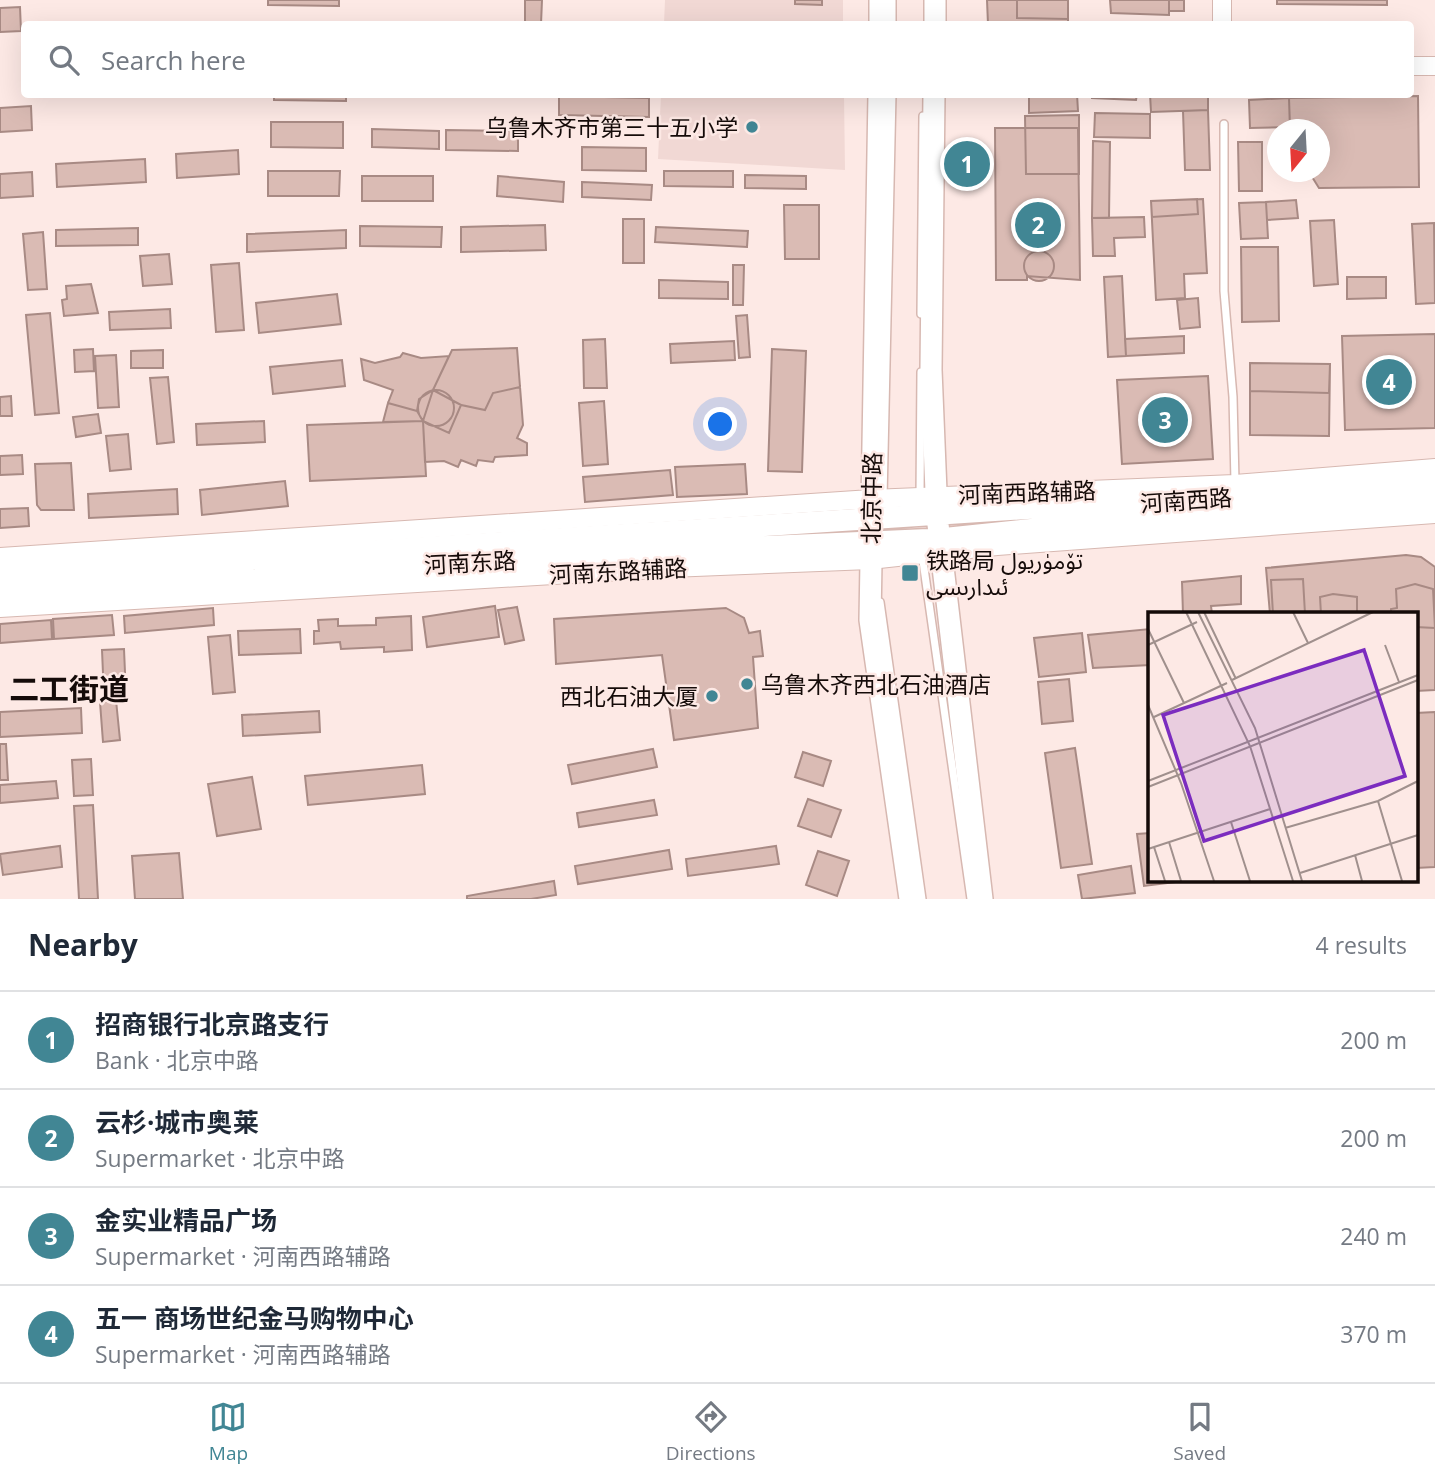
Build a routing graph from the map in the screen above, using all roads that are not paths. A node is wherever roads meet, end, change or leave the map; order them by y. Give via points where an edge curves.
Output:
1 (880, 0) edge
2 (892, 0) edge
3 (935, 0) edge
4 (1222, 0) edge
5 (880, 21) edge
6 (892, 21) edge
7 (935, 21) edge
8 (1222, 21) edge
9 (1414, 66) edge
10 (1435, 66) edge
11 (879, 98) edge
12 (892, 98) edge
13 (929, 101) edge
14 (1224, 124) dead end
15 (921, 321) dead end
16 (921, 363) dead end
17 (1435, 468) edge
18 (1435, 482) edge
19 (1236, 490) junction
20 (1435, 499) edge
21 (928, 506) junction
22 (877, 509) junction
23 (1435, 514) edge
24 (932, 547) junction
25 (877, 555) junction
26 (0, 558) edge
27 (0, 575) edge
28 (880, 581) dead end
29 (0, 591) edge
30 (0, 608) edge
31 (910, 899) edge
32 (922, 899) edge
33 (971, 899) edge
34 (982, 899) edge

1 - 5 main road
2 - 6 lane
3 - 7 main road
4 - 8 street
9 - 10 street
11 - 22 main road, 北京中路
12 - 22 lane
13 - 15 lane
13 - 21 main road
14 - 19 lane via 1224,291
16 - 21 lane
17 - 19 street
18 - 19 main road, 河南西路
19 - 21 main road, 河南西路
20 - 24 main road, 河南西路 via 1120,520
21 - 22 main road, 河南东路
21 - 24 main road
22 - 25 main road, 北京中路
22 - 26 street via 728,511
22 - 27 main road, 河南东路
23 - 24 street via 1202,533
24 - 25 main road, 河南东路
24 - 33 lane
24 - 34 main road
25 - 29 main road, 河南东路 via 640,552
25 - 30 street, 河南东路辅路
25 - 31 main road, 北京中路 via 870,620
28 - 32 lane

